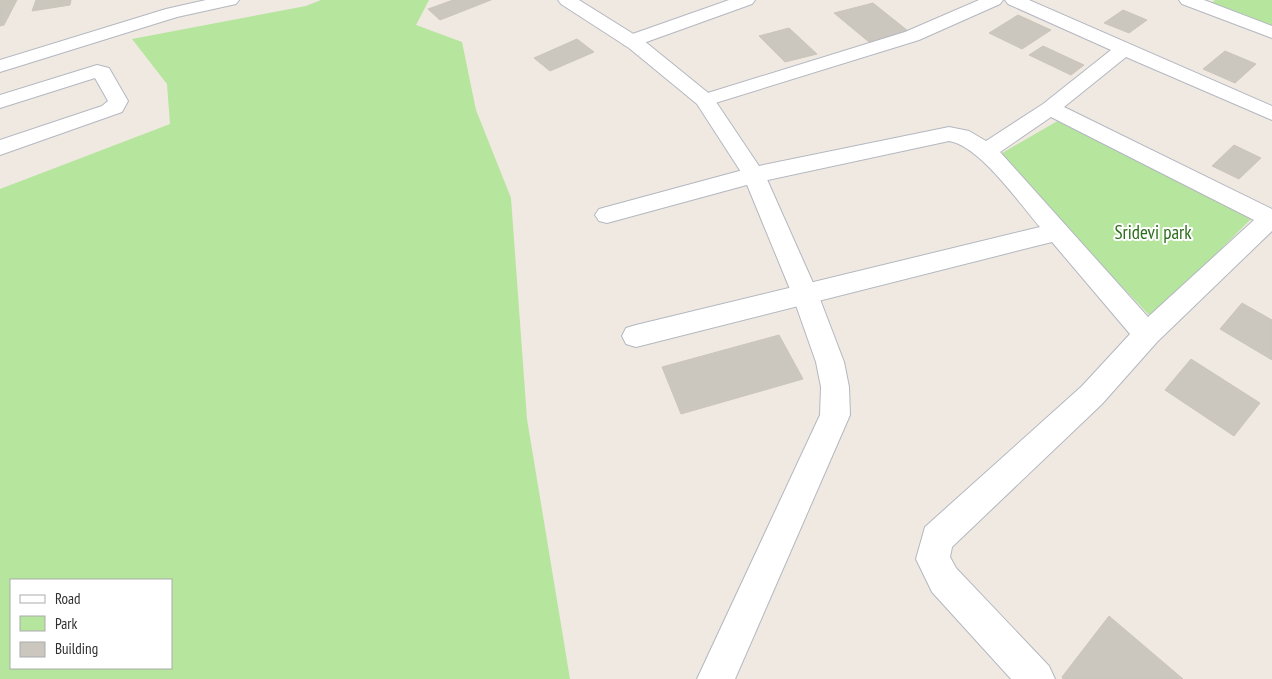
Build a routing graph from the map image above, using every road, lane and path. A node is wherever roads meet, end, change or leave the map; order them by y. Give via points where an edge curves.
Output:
1 (230, 0) edge
2 (567, 0) edge
3 (746, 0) edge
4 (994, 0) edge
5 (1014, 0) edge
6 (1190, 0) edge
7 (1272, 32) edge
8 (631, 41) junction
9 (1124, 49) junction
10 (0, 66) edge
11 (705, 100) junction
12 (0, 102) edge
13 (1050, 108) junction
14 (1272, 114) edge
15 (0, 148) edge
16 (986, 151) junction
17 (754, 175) junction
18 (607, 215) dead end
19 (1271, 218) edge
20 (1057, 232) junction
21 (805, 294) junction
22 (1147, 334) junction
23 (636, 336) dead end
24 (716, 679) edge
25 (1036, 679) edge

1 - 10 street via 172,13
2 - 8 street
3 - 8 street
4 - 11 street via 912,36
5 - 9 street
6 - 7 street
8 - 11 street
9 - 13 street
9 - 14 street
11 - 17 street
12 - 15 street via 97,71 102,72 118,101 109,111
13 - 16 street
13 - 19 street
16 - 17 street via 961,136 949,134
16 - 20 street
17 - 18 street
17 - 21 street
19 - 22 street
20 - 21 street
20 - 22 street
21 - 23 street
21 - 24 street via 830,362 836,387 835,415
22 - 25 street via 1092,395 937,539 933,559 944,580

